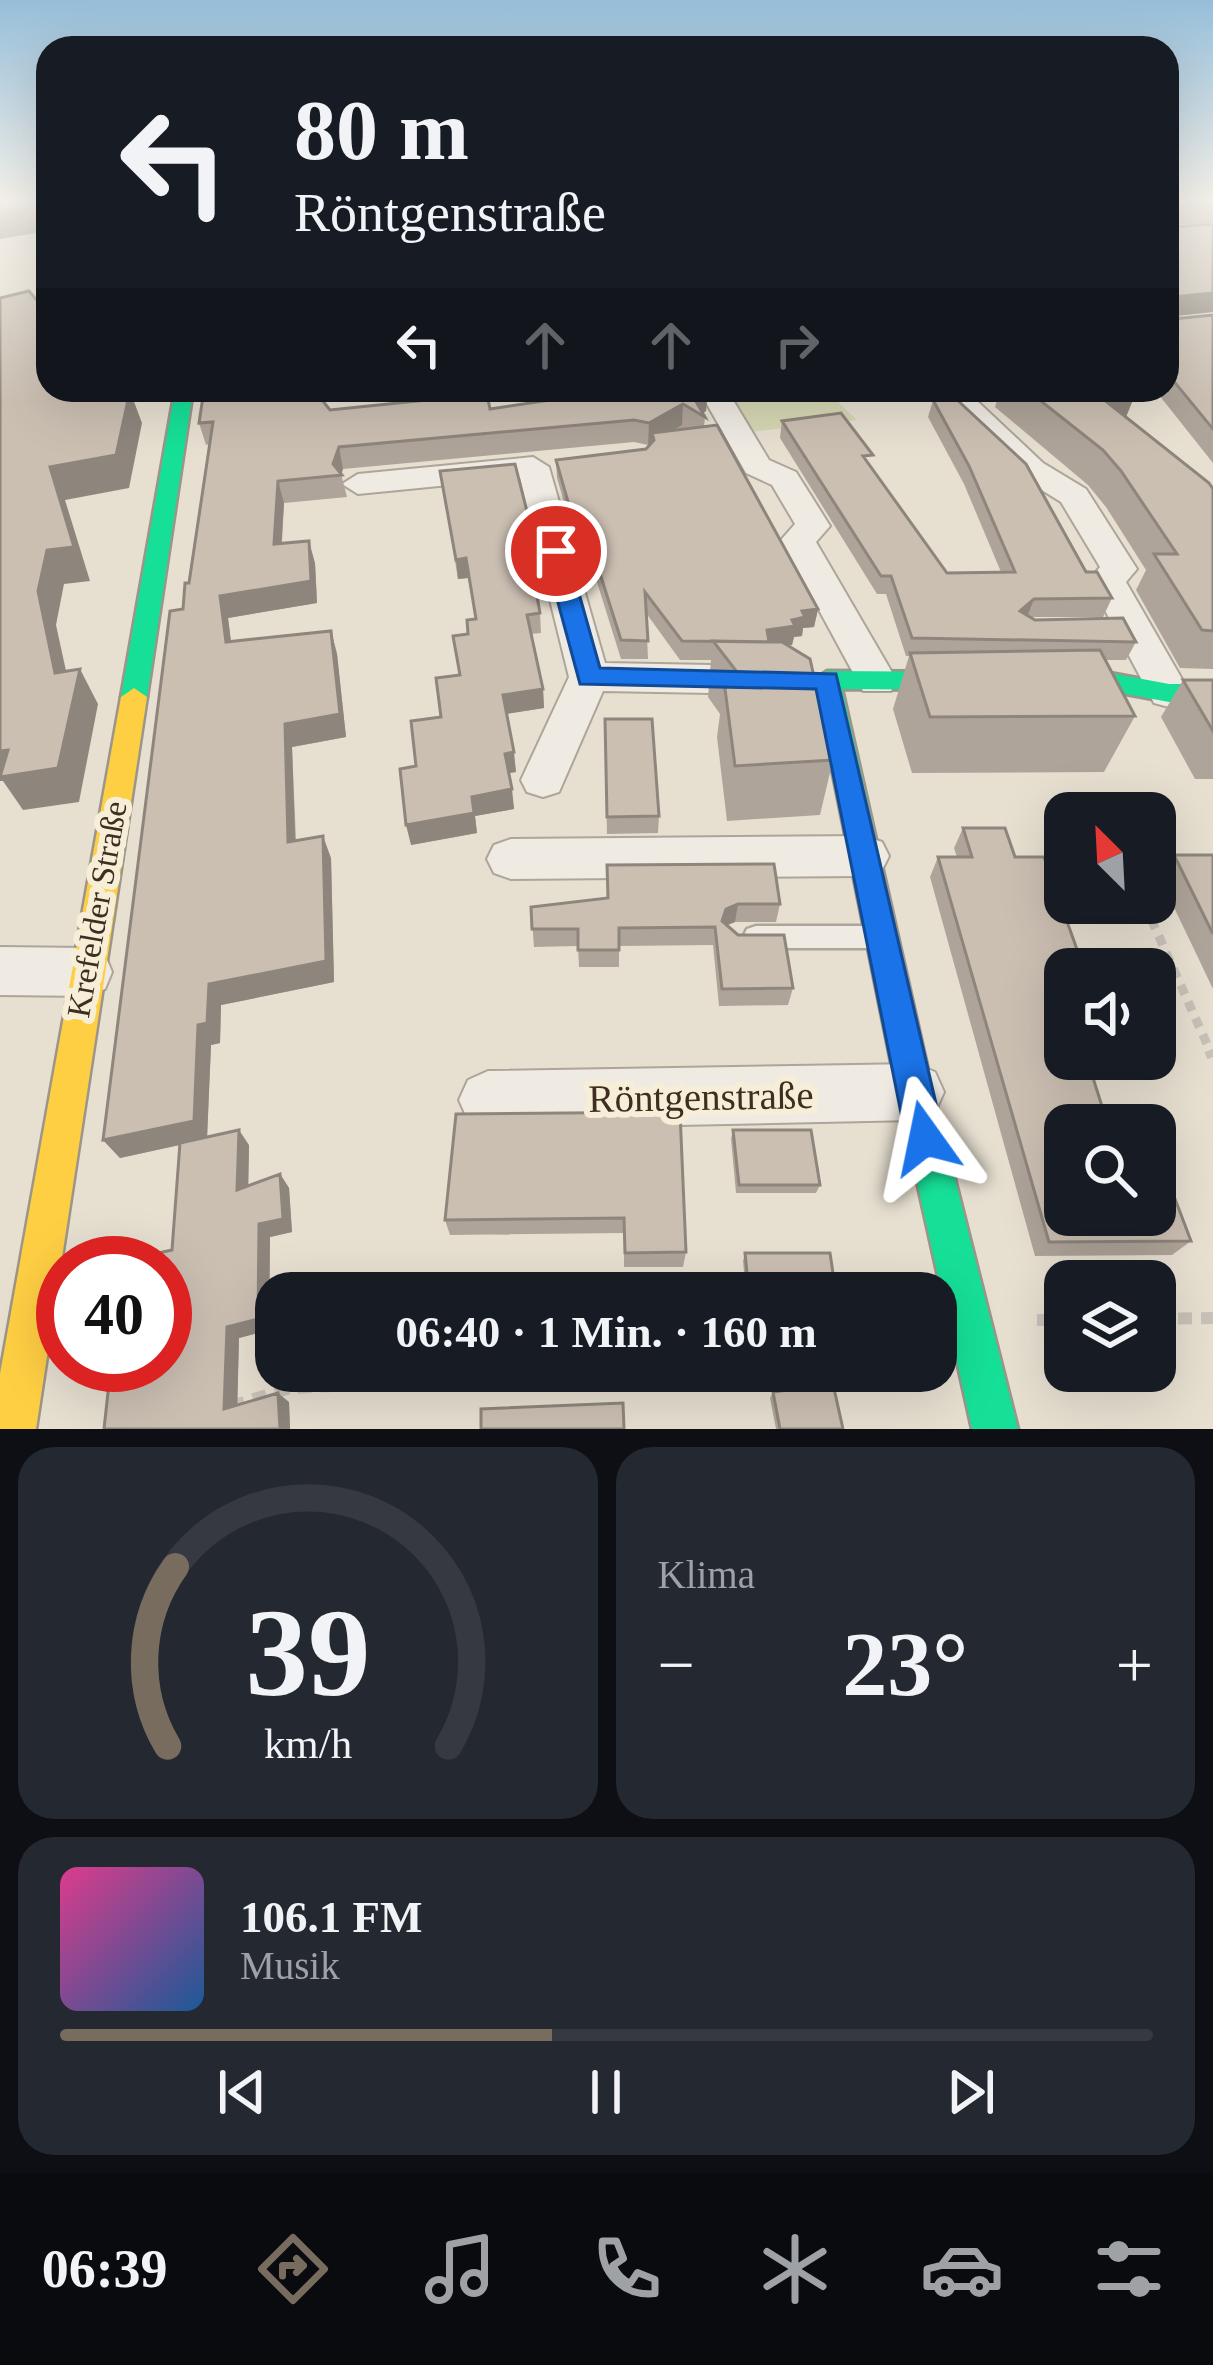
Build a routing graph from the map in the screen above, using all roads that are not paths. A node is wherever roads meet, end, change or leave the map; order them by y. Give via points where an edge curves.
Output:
1 (182, 402) edge
2 (720, 402) edge
3 (957, 402) edge
4 (976, 402) edge
5 (966, 406) junction
6 (574, 462) edge
7 (533, 466) junction
8 (358, 484) dead end
9 (589, 677) junction
10 (827, 680) junction
11 (877, 681) junction
12 (1169, 693) junction
13 (1213, 693) edge
14 (543, 780) dead end
15 (866, 856) junction
16 (511, 859) dead end
17 (736, 937) edge
18 (881, 938) junction
19 (0, 971) edge
20 (86, 972) junction
21 (915, 1092) junction
22 (488, 1100) dead end
23 (13, 1429) edge
24 (995, 1429) edge

1 - 20 street, Krefelder Straße
2 - 11 street via 758,466 785,479 813,526 798,539
3 - 5 street
4 - 5 street
5 - 12 street via 1032,470 1074,496 1119,568 1107,580 1122,627
6 - 7 street
7 - 8 street
7 - 9 street
9 - 10 street
9 - 14 street
10 - 11 street
10 - 15 street
11 - 12 street via 1110,682
12 - 13 street
15 - 16 street
15 - 18 street
17 - 18 lane
18 - 21 street
19 - 20 street
20 - 23 street, Krefelder Straße
21 - 22 street, Röntgenstraße
21 - 24 street

